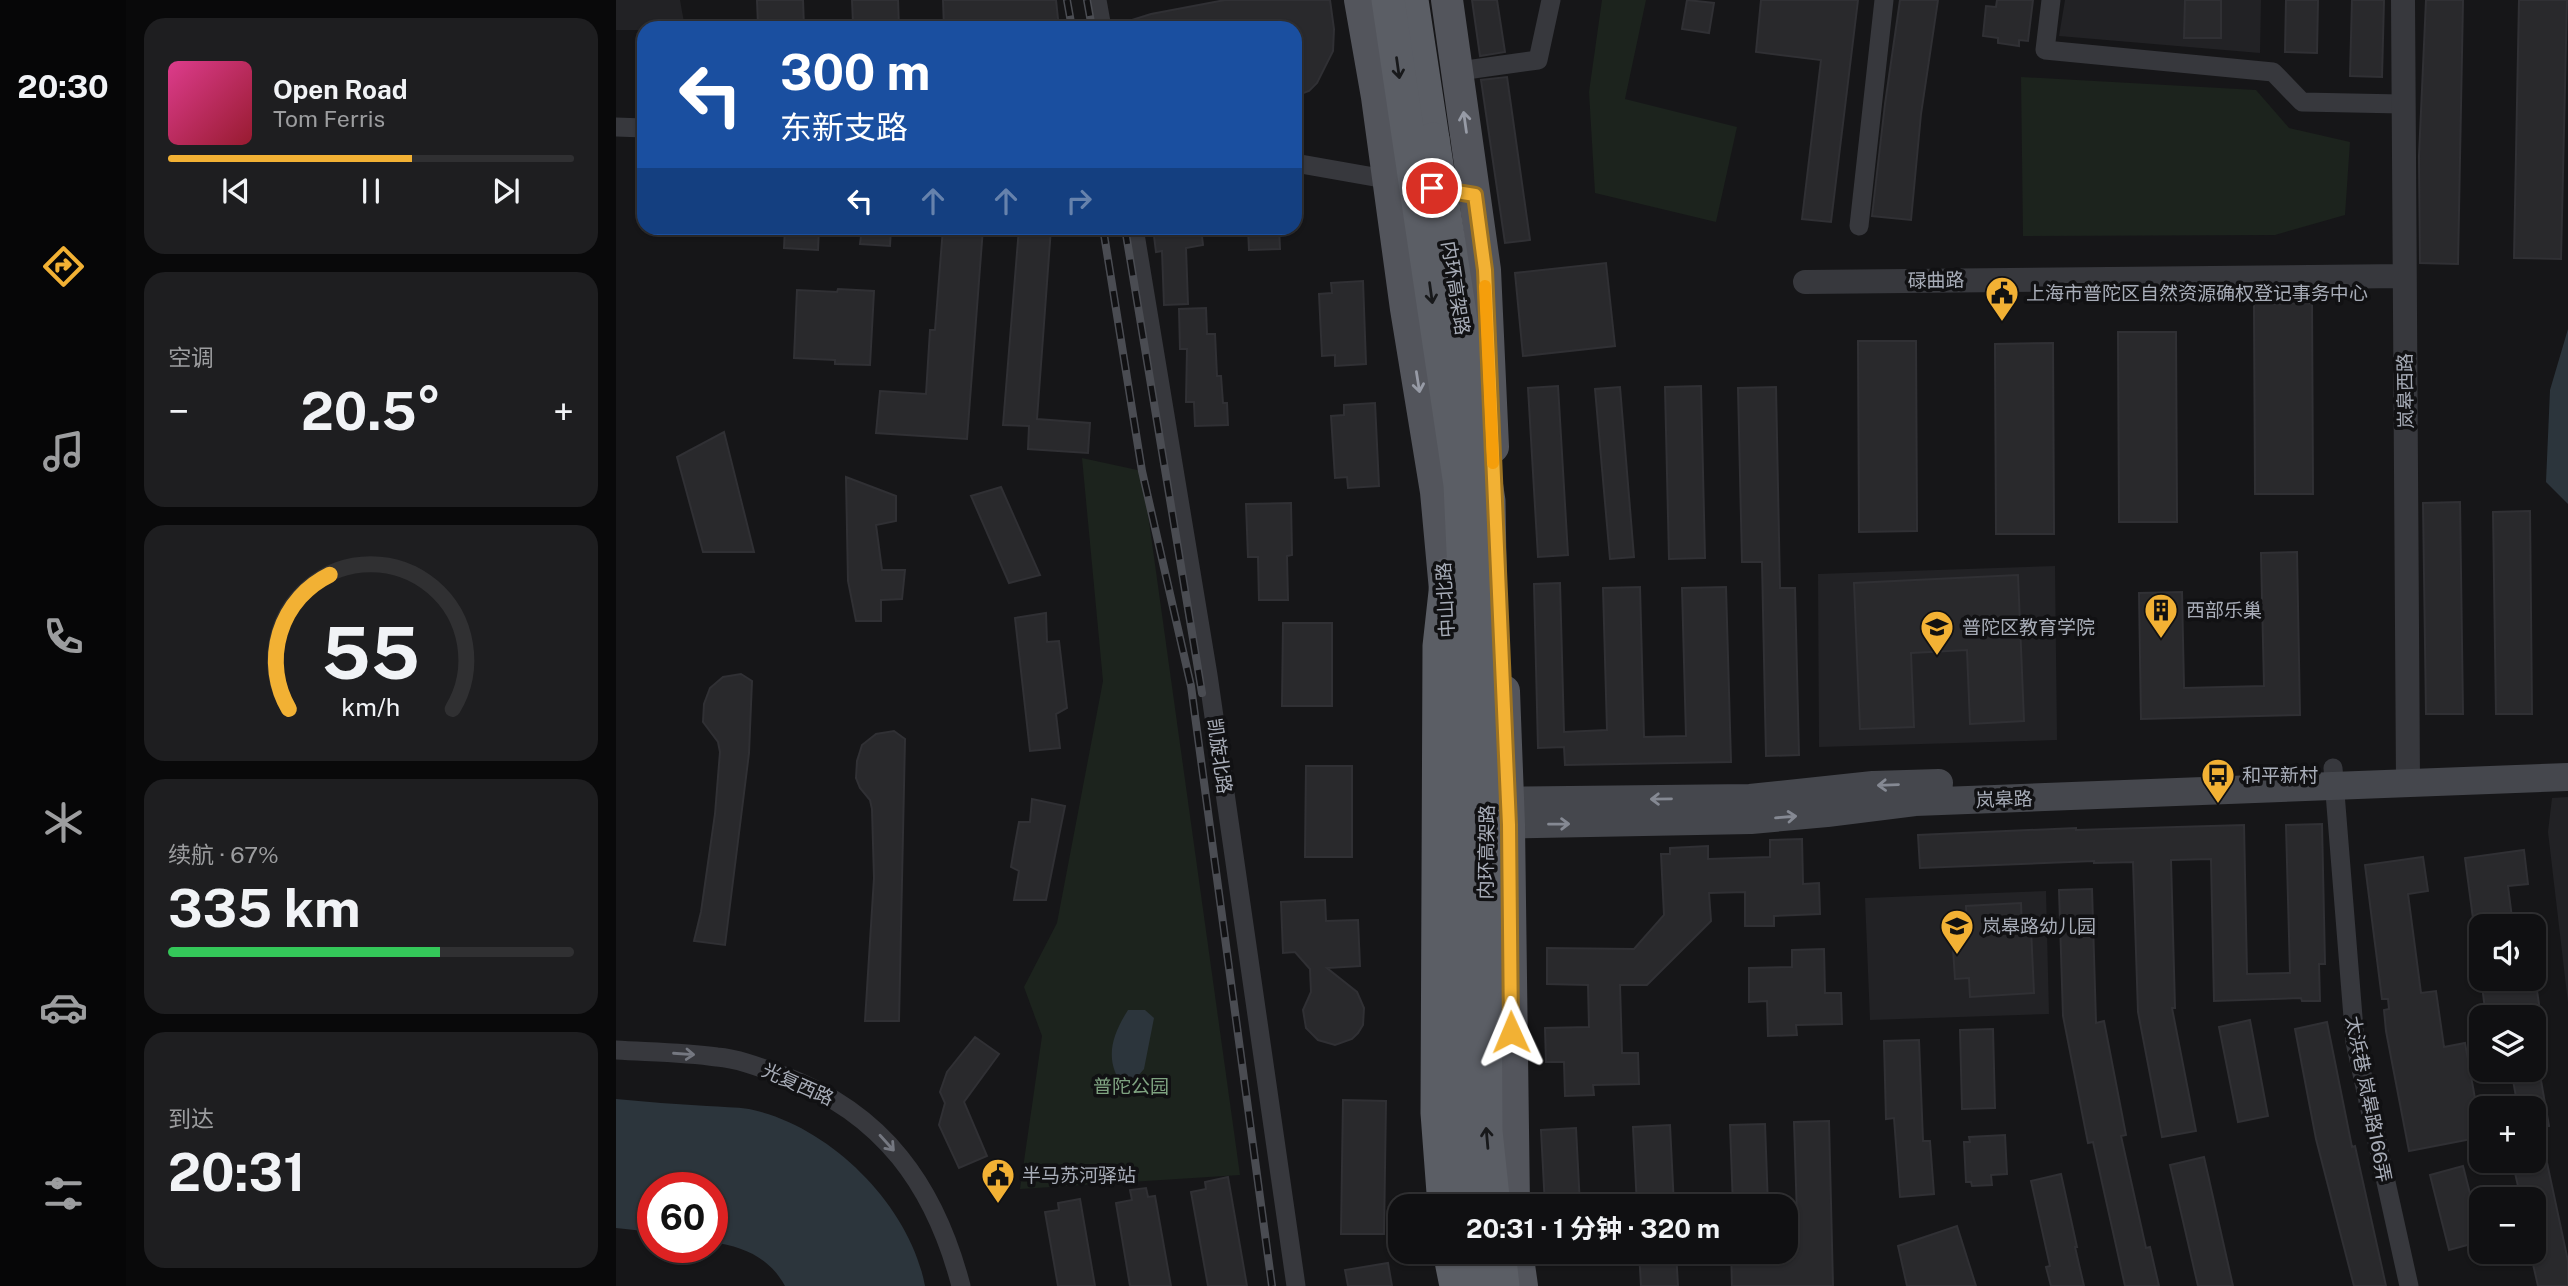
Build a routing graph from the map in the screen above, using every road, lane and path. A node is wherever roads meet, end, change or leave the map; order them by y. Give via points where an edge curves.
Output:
1 (1097, 0) edge
2 (1360, 0) edge
3 (1388, 0) edge
4 (1412, 0) edge
5 (1428, 0) edge
6 (1447, 0) edge
7 (1551, 0) edge
8 (1884, 0) edge
9 (2052, 0) edge
10 (2403, 0) edge
11 (1101, 21) edge
12 (1459, 71) junction
13 (2402, 104) junction
14 (616, 127) edge
15 (637, 128) edge
16 (1433, 139) junction
17 (1302, 164) edge
18 (1390, 180) junction
19 (1475, 195) junction
20 (1859, 226) dead end
21 (1135, 235) edge
22 (2404, 276) junction
23 (1805, 282) dead end
24 (1460, 485) junction
25 (2568, 760) edge
26 (2408, 774) junction
27 (2334, 777) junction
28 (2568, 777) edge
29 (1442, 812) junction
30 (1509, 813) junction
31 (616, 1050) edge
32 (1444, 1194) edge
33 (1445, 1194) edge
34 (1469, 1194) edge
35 (1493, 1194) edge
36 (1514, 1194) edge
37 (1448, 1264) edge
38 (1451, 1264) edge
39 (1475, 1264) edge
40 (1500, 1264) edge
41 (1519, 1264) edge
42 (961, 1286) edge
43 (1297, 1286) edge
44 (1448, 1286) edge
45 (1456, 1286) edge
46 (1478, 1286) edge
47 (1503, 1286) edge
48 (1522, 1286) edge
49 (2409, 1286) edge

1 - 11 street
2 - 18 main road, 中山北路
3 -> 24 highway, 内环高架路, bridge
4 - 16 highway, 内环高架路
5 - 16 highway
6 - 12 main road
7 - 12 street via 1538,60
8 - 20 street
9 - 13 street via 2045,50 2273,72 2302,102
10 - 13 street, 岚皋西路
19 -> 12 main road
13 - 22 street, 岚皋西路
14 - 15 street
35 -> 16 highway, 内环高架路, bridge via 1486,1131 1485,945 1489,501
17 - 18 street
18 - 19 street
18 -> 29 main road, 中山北路 via 1443,557 1448,628
19 - 30 main road via 1485,270
21 - 43 street, 凯旋北路 via 1210,688
22 - 23 street, 碌曲路
22 - 26 street, 岚皋西路
24 - 32 highway, bridge via 1440,646 1437,1113
24 - 34 highway, 内环高架路, bridge via 1467,639 1461,945 1463,1139
25 - 26 main road, 岚皋路
26 - 27 main road, 岚皋路
26 - 28 main road, 岚皋路
27 - 30 main road, 岚皋路 via 1873,785 1751,798
27 - 49 street, 太浜巷 岚皋路166弄 via 2355,1042
29 - 30 main road, 岚皋路
29 - 33 main road, 中山北路
30 - 36 main road
31 -> 42 street, 光复西路 via 719,1057 758,1066 807,1085 850,1109 886,1139 911,1171 953,1255
37 - 44 main road
38 - 45 highway
39 - 46 highway
40 - 47 highway
41 - 48 main road

